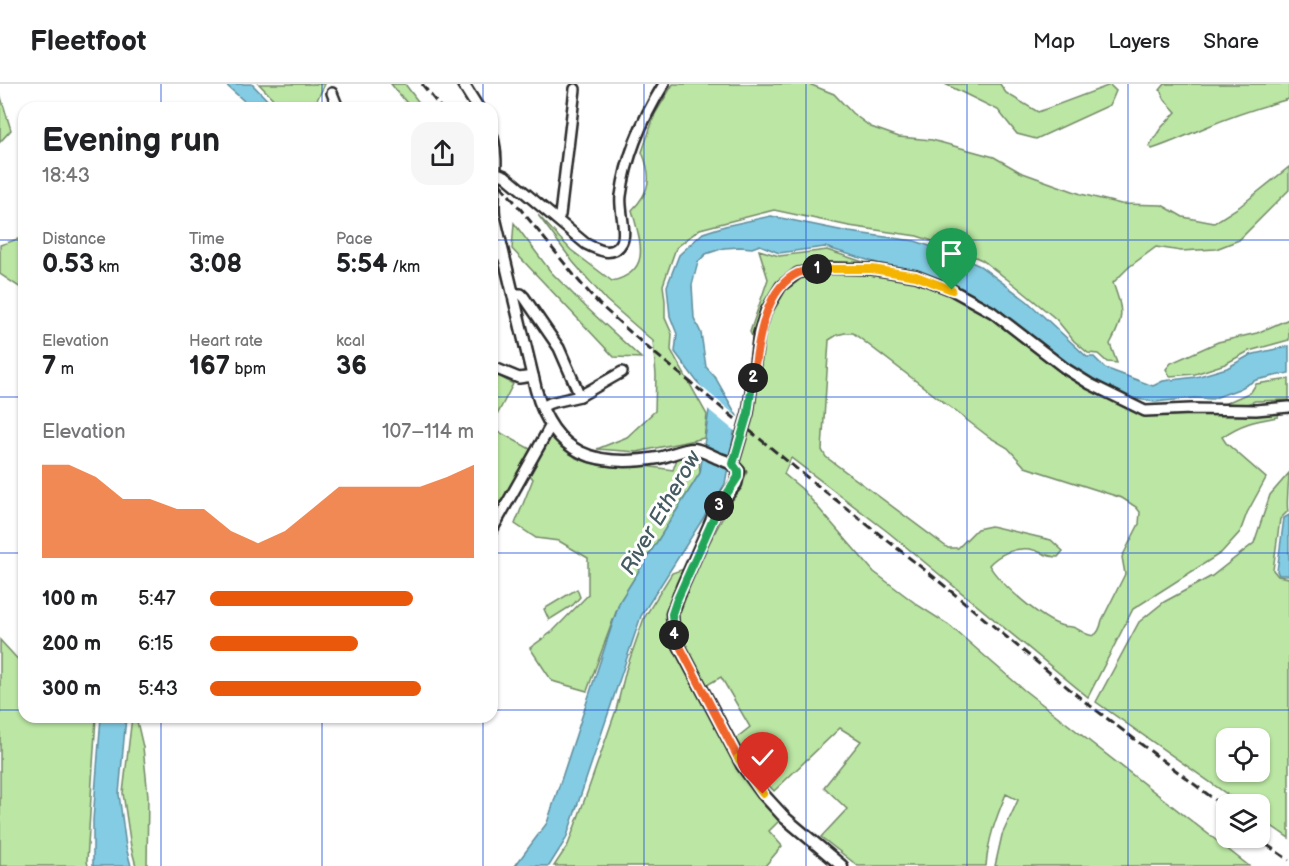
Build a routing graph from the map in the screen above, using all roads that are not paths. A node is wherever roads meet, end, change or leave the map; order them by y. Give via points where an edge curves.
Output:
1 (463, 84) edge
2 (664, 84) edge
3 (575, 89) dead end
4 (332, 93) dead end
5 (336, 102) edge
6 (474, 102) edge
7 (498, 173) edge
8 (557, 218) junction
9 (498, 257) edge
10 (513, 294) junction
11 (498, 369) edge
12 (622, 372) dead end
13 (533, 376) junction
14 (580, 396) junction
15 (542, 407) junction
16 (1289, 407) edge
17 (551, 425) junction
18 (731, 463) junction
19 (498, 519) edge
20 (842, 866) edge

1 - 6 street
2 - 8 street via 643,120 628,164 621,193 624,237 619,246 608,252 599,251
3 - 8 street
4 - 5 street
7 - 8 street
9 - 10 street
10 - 13 street
10 - 14 street via 524,297 559,348
11 - 13 street via 519,378
12 - 14 street
13 - 15 street
14 - 15 street
15 - 17 street
16 - 18 street via 1145,411 1066,369 992,312 952,290 916,276 824,267 798,273 781,286 766,312 759,333 748,413
17 - 18 street via 577,452 600,460 644,460 697,450
17 - 19 street
18 - 20 street via 738,477 717,508 683,585 672,614 674,636 742,765 763,794

